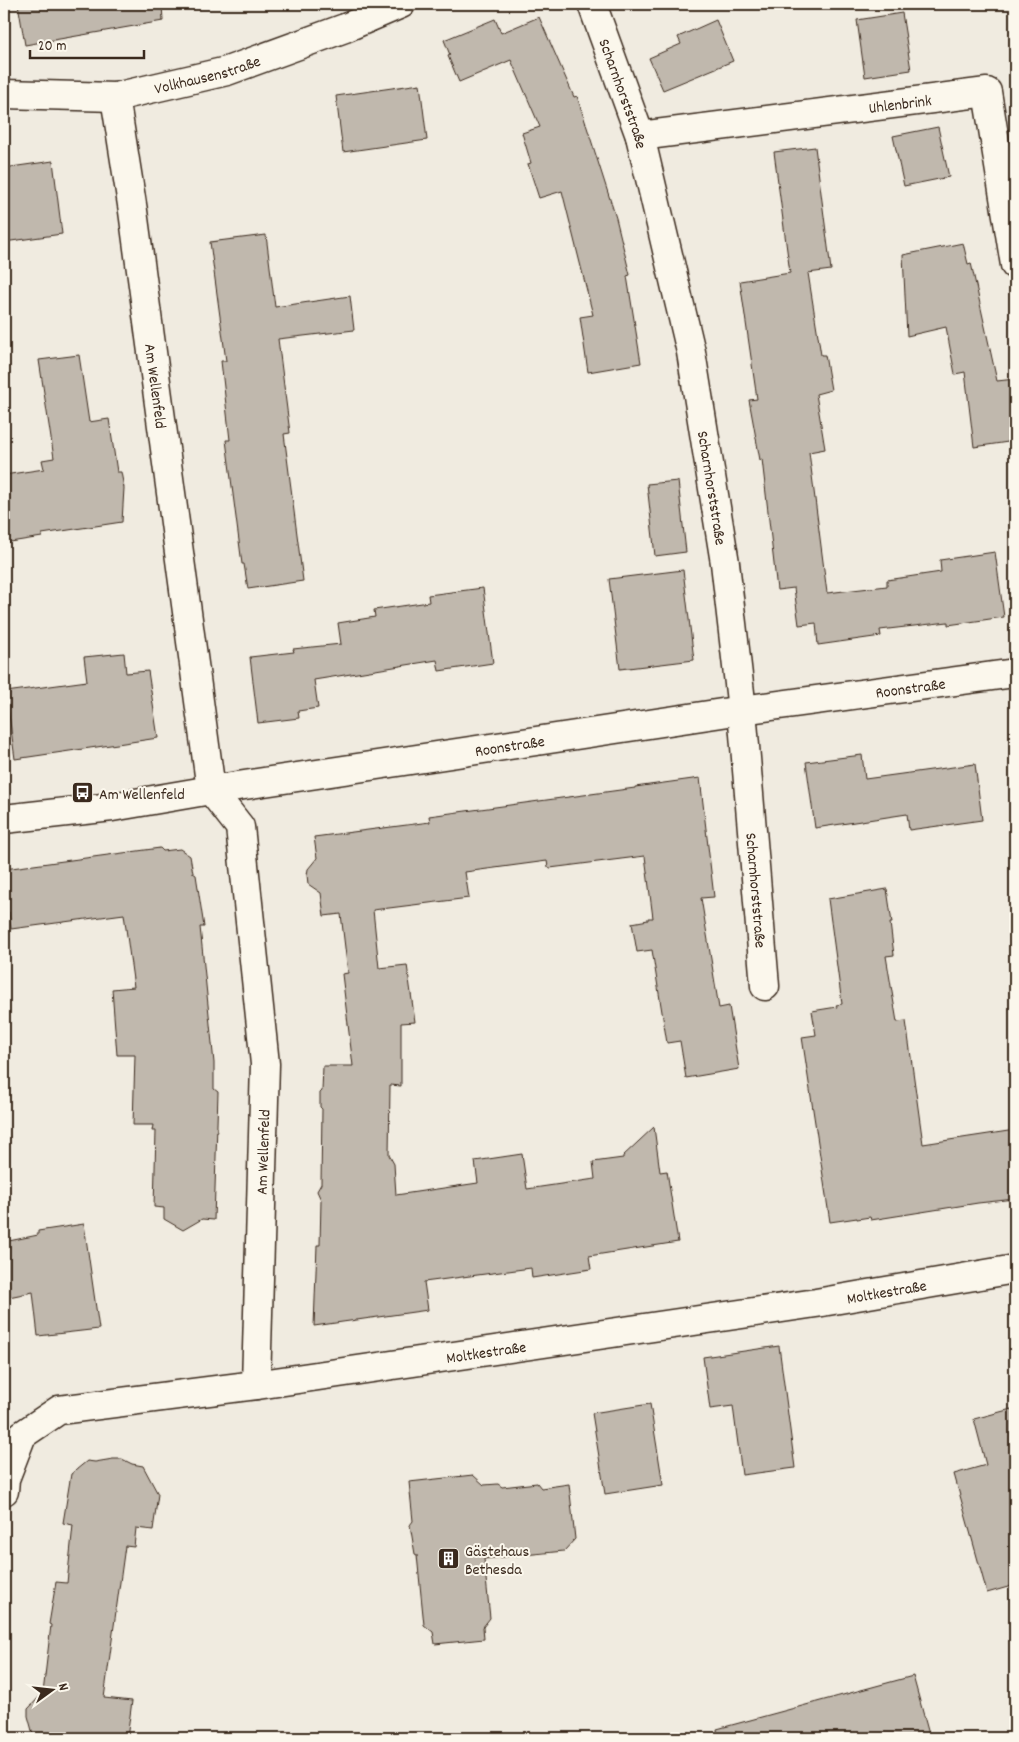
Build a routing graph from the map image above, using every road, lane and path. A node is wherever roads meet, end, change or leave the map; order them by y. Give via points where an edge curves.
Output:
1 (401, 4) edge
2 (592, 4) edge
3 (4, 94) edge
4 (116, 97) junction
5 (640, 136) junction
6 (1015, 265) edge
7 (1015, 673) edge
8 (742, 710) junction
9 (211, 790) junction
10 (4, 820) edge
11 (765, 986) dead end
12 (1015, 1269) edge
13 (256, 1385) junction
14 (4, 1491) edge

1 - 4 street, Volkhausenstraße via 227,71
2 - 5 street, Scharnhorststraße
3 - 4 street, Volkhausenstraße
4 - 9 street, Am Wellenfeld
5 - 6 street, Uhlenbrink via 987,92
5 - 8 street, Scharnhorststraße via 691,352 725,564
7 - 8 street, Roonstraße
8 - 9 street, Roonstraße
8 - 11 street, Scharnhorststraße
9 - 10 street, Roonstraße via 112,807
9 - 13 street, Am Wellenfeld via 240,827 265,1064
12 - 13 street, Moltkestraße via 816,1303
13 - 14 street, Moltkestraße via 59,1410 22,1435 5,1479

